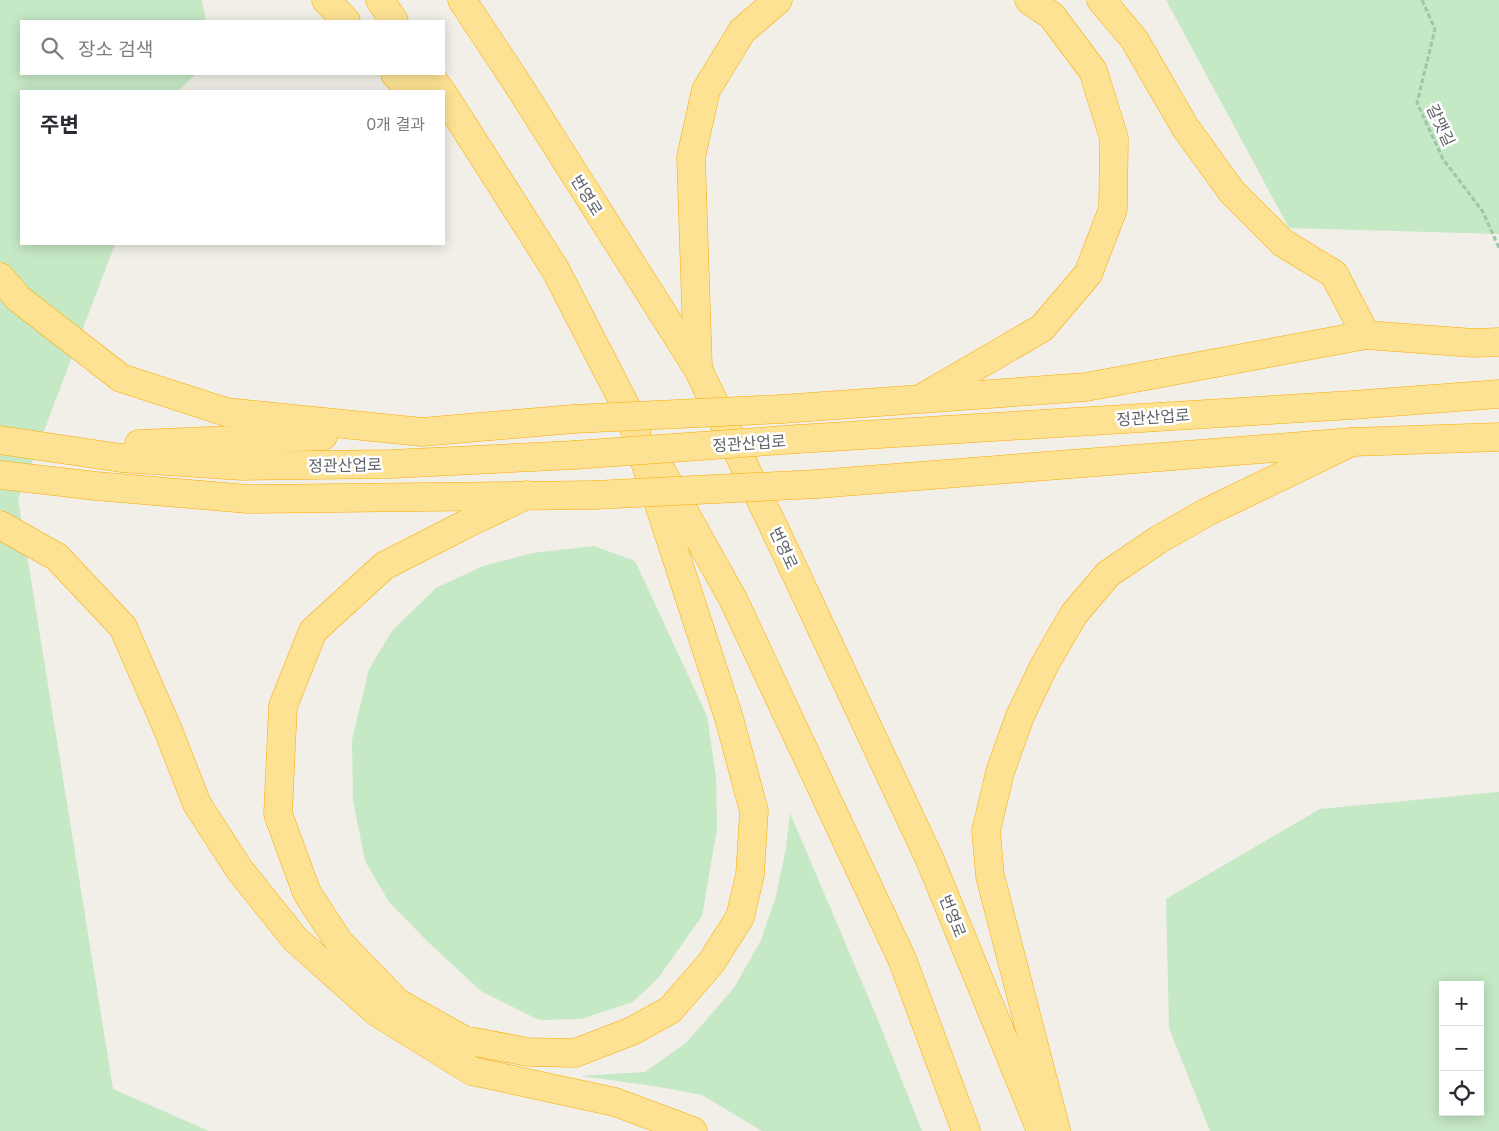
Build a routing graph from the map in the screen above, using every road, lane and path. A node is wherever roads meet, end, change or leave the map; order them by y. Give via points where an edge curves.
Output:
1 (326, 0) edge
2 (380, 0) edge
3 (462, 0) edge
4 (778, 0) edge
5 (1029, 0) edge
6 (1101, 0) edge
7 (1422, 0) edge
8 (345, 20) edge
9 (393, 20) edge
10 (396, 75) edge
11 (430, 75) edge
12 (410, 90) edge
13 (440, 90) edge
14 (445, 97) edge
15 (445, 127) edge
16 (508, 195) junction
17 (1499, 248) edge
18 (0, 277) edge
19 (1366, 335) junction
20 (1499, 342) edge
21 (698, 369) junction
22 (1499, 394) edge
23 (920, 399) junction
24 (629, 413) junction
25 (422, 432) junction
26 (1499, 437) edge
27 (0, 440) edge
28 (1352, 442) junction
29 (48, 447) junction
30 (0, 474) edge
31 (527, 495) junction
32 (0, 525) edge
33 (693, 1131) edge
34 (966, 1131) edge
35 (1041, 1131) edge
36 (1056, 1131) edge

1 - 8 highway
2 - 9 highway
3 - 21 highway, 번영로
4 - 21 highway via 742,31 706,90 692,157
5 - 23 highway via 1052,16 1093,71 1114,138 1112,209 1088,274 1042,328
6 - 19 highway via 1134,39 1185,127 1232,192 1283,243 1334,274
7 - 17 path, 갈맷길 via 1435,29 1417,103 1444,159 1483,212
10 - 12 highway
11 - 13 highway
14 - 16 highway
15 - 16 highway
16 - 24 highway via 555,269
18 - 25 highway via 19,299 121,378 226,412
19 - 20 highway
19 - 23 highway via 1086,387
21 - 35 highway, 번영로 via 930,860
22 - 29 highway, 정관산업로, bridge via 574,455 391,464 243,466 121,458
23 - 25 highway, bridge
24 - 31 highway via 729,718 754,811 750,875 740,917 711,963 670,1010 632,1031 574,1053 528,1052 464,1040 398,1003 339,942 307,893 278,814 283,706 313,632 384,566
24 - 34 highway via 738,608 902,959
25 - 29 highway
26 - 28 highway, 정관산업로
27 - 29 highway, 정관산업로
28 - 31 highway, 정관산업로, bridge via 817,484 594,495
28 - 36 highway via 1207,512 1108,574 1074,614 1020,716 1000,772 986,831 990,876
30 - 31 highway, 정관산업로 via 248,499
32 - 33 highway via 57,557 123,627 197,804 240,870 295,939 378,1013 472,1071 615,1102

